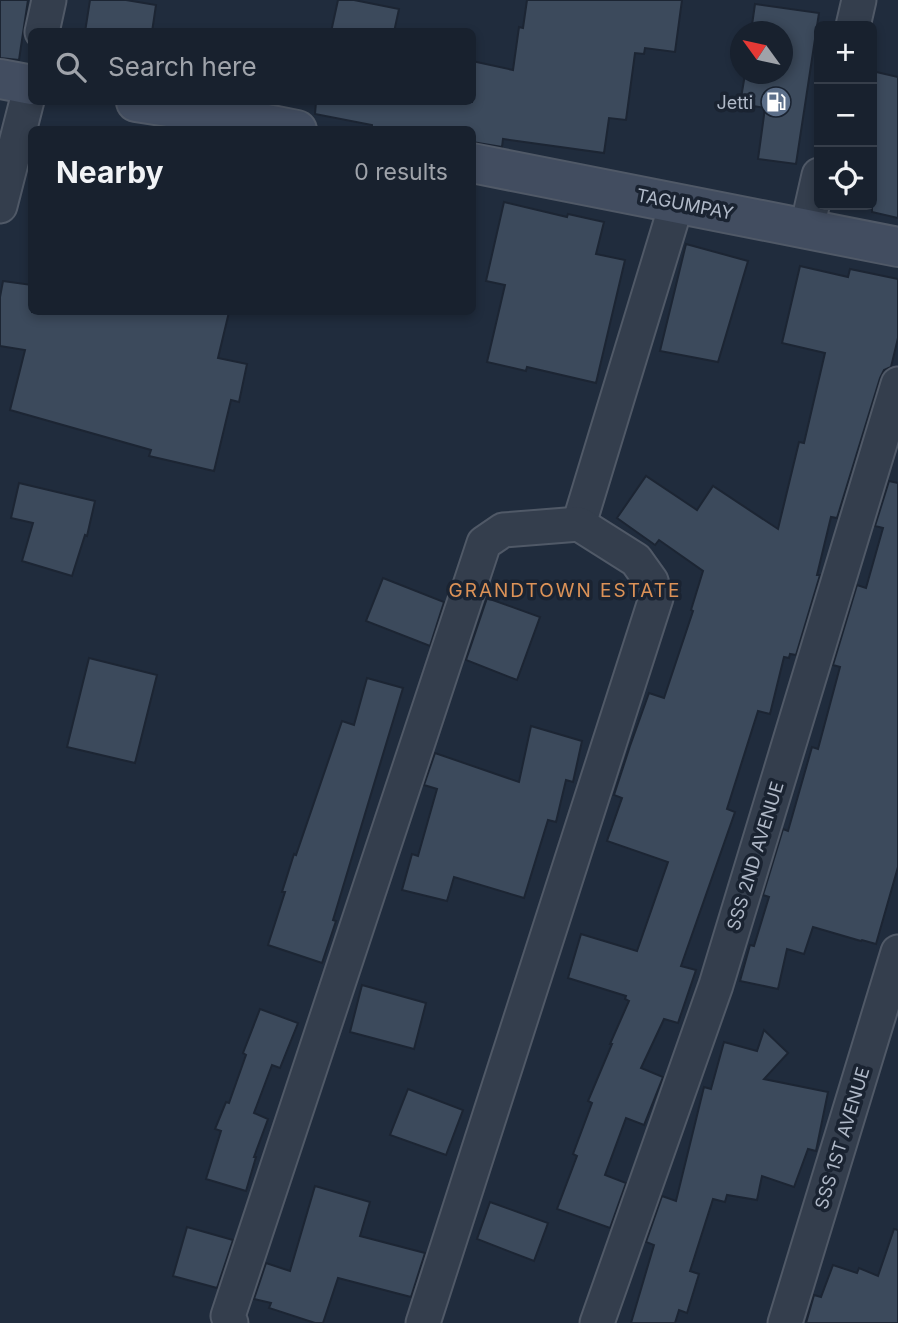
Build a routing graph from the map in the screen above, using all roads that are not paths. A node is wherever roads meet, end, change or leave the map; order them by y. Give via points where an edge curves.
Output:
1 (49, 0) edge
2 (859, 0) edge
3 (854, 21) edge
4 (43, 28) edge
5 (23, 83) edge
6 (155, 105) edge
7 (277, 126) edge
8 (476, 164) edge
9 (814, 197) edge
10 (677, 202) junction
11 (0, 206) edge
12 (807, 228) junction
13 (898, 247) edge
14 (898, 384) edge
15 (579, 523) junction
16 (898, 952) edge
17 (231, 1323) edge
18 (423, 1323) edge
19 (597, 1323) edge
20 (785, 1323) edge

1 - 4 street
2 - 3 street
5 - 11 street
6 - 7 main road
8 - 10 main road, TAGUMPAY
9 - 12 street
10 - 12 main road, TAGUMPAY
10 - 15 street
12 - 13 main road, TAGUMPAY
14 - 19 street, SSS 2ND AVENUE via 716,985
15 - 17 street via 503,530 484,543 228,1316
15 - 18 street via 636,560 656,598
16 - 20 street, SSS 1ST AVENUE

